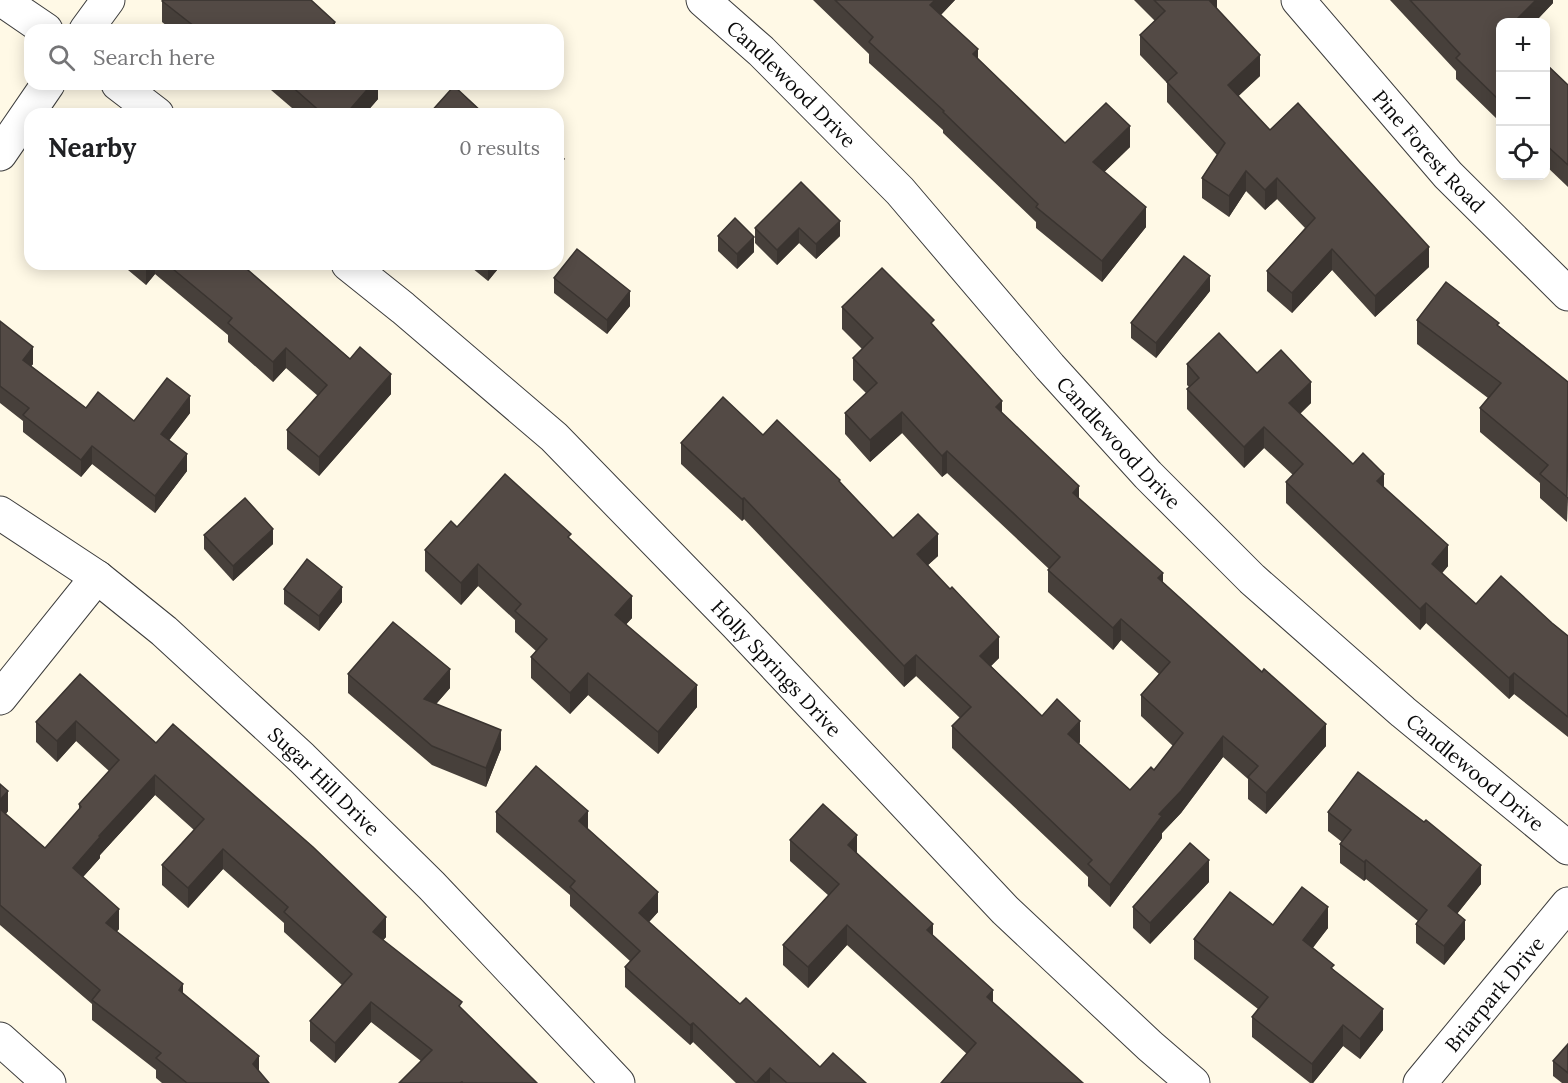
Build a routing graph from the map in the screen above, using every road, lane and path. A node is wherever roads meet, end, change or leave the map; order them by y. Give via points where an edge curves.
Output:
1 (2, 0) edge
2 (108, 0) edge
3 (703, 0) edge
4 (1298, 0) edge
5 (37, 24) edge
6 (90, 24) edge
7 (44, 90) edge
8 (126, 90) edge
9 (32, 108) edge
10 (149, 108) edge
11 (24, 119) edge
12 (0, 154) edge
13 (356, 270) edge
14 (1568, 294) edge
15 (0, 513) edge
16 (97, 577) junction
17 (0, 698) edge
18 (1568, 848) edge
19 (1568, 904) edge
20 (0, 1039) edge
21 (49, 1083) edge
22 (618, 1083) edge
23 (1193, 1083) edge
24 (1420, 1083) edge

1 - 5 street
2 - 6 street
3 - 18 street, Candlewood Drive via 761,51 900,191 1132,458 1252,579 1403,712
4 - 14 street, Pine Forest Road via 1448,175
7 - 9 street
8 - 10 street
11 - 12 street
13 - 23 street, Holly Springs Drive via 554,437 1005,910
15 - 16 street, Sugar Hill Drive
16 - 17 street
16 - 22 street, Sugar Hill Drive via 164,631 302,758 432,886
19 - 24 street, Briarpark Drive
20 - 21 street

